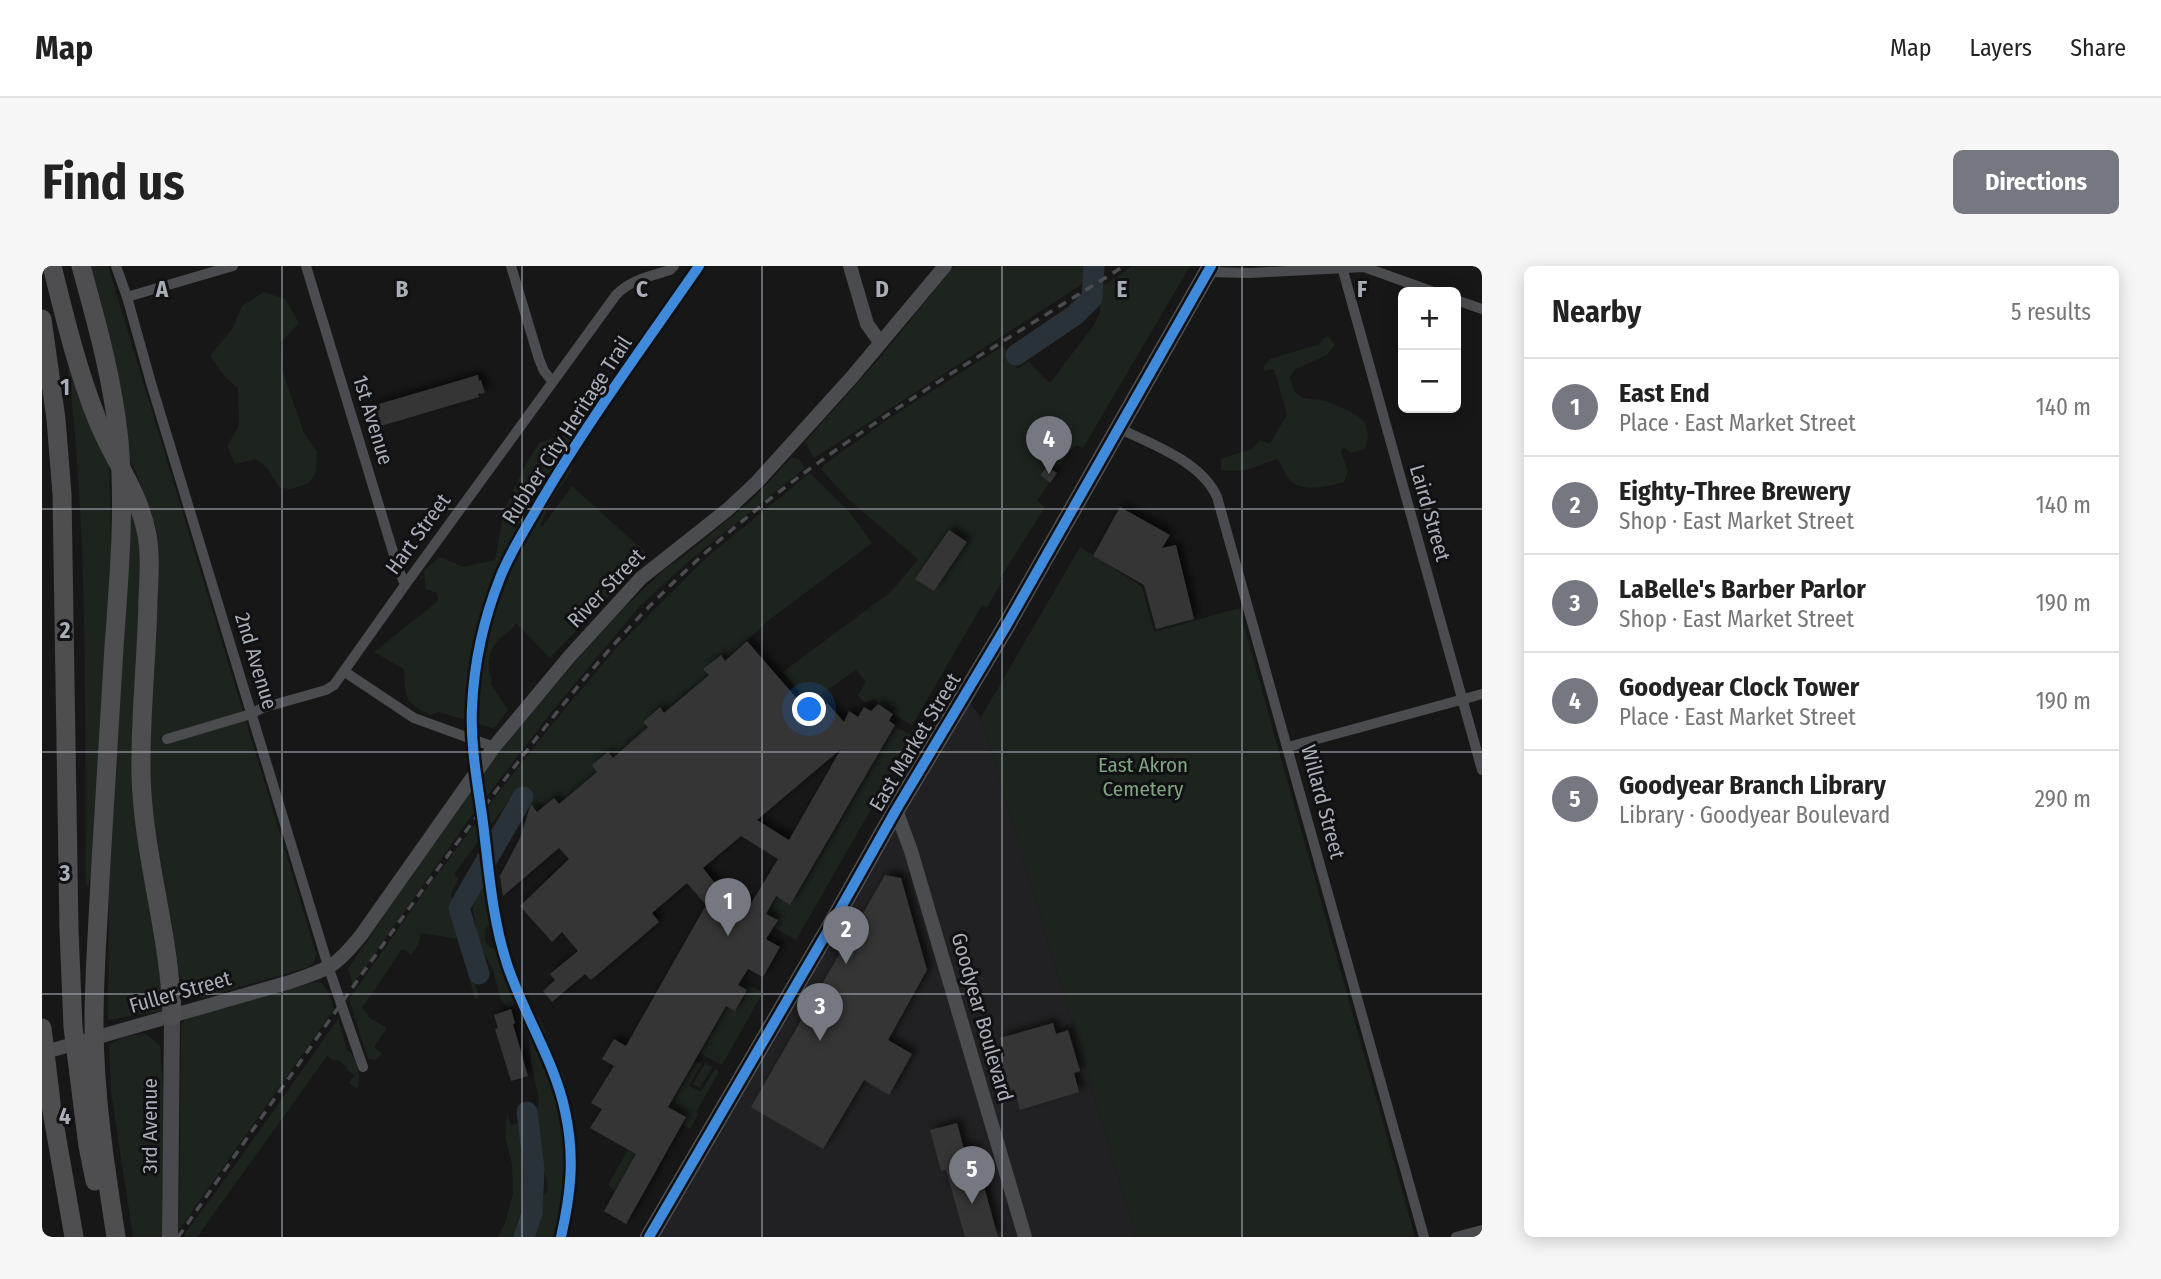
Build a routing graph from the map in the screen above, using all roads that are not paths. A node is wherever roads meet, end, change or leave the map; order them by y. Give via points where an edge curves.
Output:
1 (52, 266) edge
2 (81, 266) edge
3 (116, 266) edge
4 (233, 266) edge
5 (306, 266) edge
6 (512, 266) edge
7 (674, 266) edge
8 (850, 266) edge
9 (945, 266) edge
10 (1342, 267) edge
11 (1210, 269) edge
12 (1420, 287) edge
13 (127, 297) junction
14 (1461, 302) edge
15 (1482, 309) edge
16 (42, 319) edge
17 (880, 342) junction
18 (552, 381) junction
19 (1118, 428) junction
20 (405, 585) junction
21 (345, 672) junction
22 (1482, 694) edge
23 (1462, 700) junction
24 (251, 714) junction
25 (167, 739) dead end
26 (494, 747) junction
27 (1288, 747) junction
28 (1482, 770) edge
29 (896, 810) junction
30 (329, 968) junction
31 (172, 1016) junction
32 (42, 1029) edge
33 (86, 1056) junction
34 (44, 1060) edge
35 (363, 1067) dead end
36 (1482, 1230) edge
37 (74, 1237) edge
38 (105, 1237) edge
39 (116, 1237) edge
40 (170, 1237) edge
41 (649, 1237) edge
42 (1025, 1237) edge
43 (1424, 1237) edge
44 (1456, 1237) edge

1 - 31 highway via 82,377 98,422 130,484 148,542 141,775
2 - 33 highway via 111,384 119,443 122,534 94,1022
3 - 13 street, 2nd Avenue
4 - 13 street
5 - 20 street, 1st Avenue
6 - 18 street via 540,359
7 - 18 street, Hart Street via 624,287
8 - 17 street via 867,324
9 - 17 street, River Street
10 - 11 street via 1250,273
10 - 12 street via 1364,267
10 - 23 street, Laird Street
11 - 19 main road, East Market Street
13 - 24 street, 2nd Avenue
14 - 15 street
16 - 33 highway via 63,507 73,1027
17 - 26 street, River Street via 757,482 641,578
18 - 20 street, Hart Street
19 - 27 street, Willard Street via 1191,466 1213,488
19 - 29 main road, East Market Street
20 - 21 street, Hart Street
21 - 24 street, Hart Street via 326,690
21 - 26 street via 414,718
22 - 23 street
23 - 27 street
23 - 28 street, Laird Street
24 - 25 street, Hart Street
24 - 30 street, 2nd Avenue
26 - 30 street, River Street via 362,934
27 - 43 street, Willard Street
29 - 41 main road, East Market Street
29 - 42 street, Goodyear Boulevard
30 - 31 street, Fuller Street
30 - 35 street, 2nd Avenue
31 - 34 street, Fuller Street
31 - 40 main road, 3rd Avenue
32 - 34 highway
33 - 38 highway via 88,1146
33 - 39 highway
34 - 37 highway
36 - 44 street

